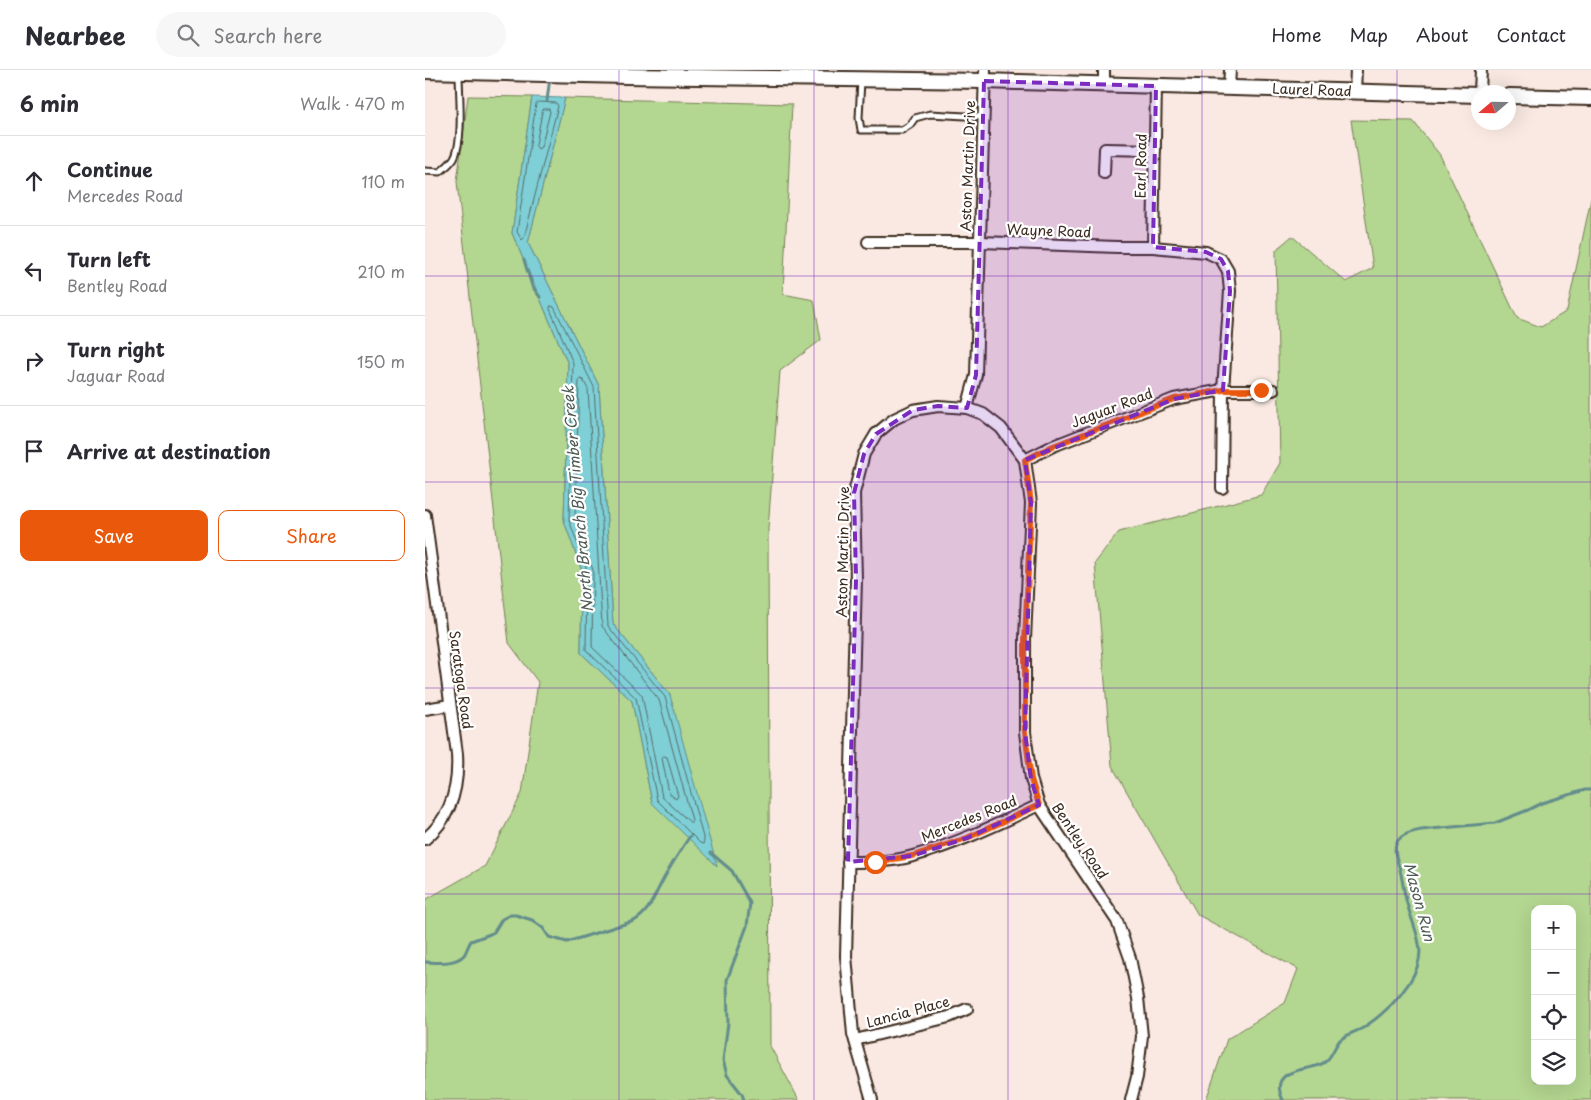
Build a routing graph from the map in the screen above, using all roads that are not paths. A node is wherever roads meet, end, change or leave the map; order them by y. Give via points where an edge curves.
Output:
1 (1230, 70) edge
2 (1356, 70) edge
3 (1481, 70) edge
4 (425, 71) edge
5 (459, 72) junction
6 (628, 73) edge
7 (985, 75) edge
8 (1104, 77) edge
9 (861, 79) junction
10 (1480, 85) edge
11 (1156, 86) junction
12 (1229, 88) junction
13 (1355, 92) junction
14 (1471, 94) edge
15 (1516, 96) edge
16 (1591, 98) edge
17 (983, 116) junction
18 (1155, 150) junction
19 (425, 171) edge
20 (1104, 173) dead end
21 (868, 242) dead end
22 (979, 242) junction
23 (1153, 247) junction
24 (1223, 390) junction
25 (1273, 390) dead end
26 (967, 408) junction
27 (1025, 460) junction
28 (1222, 488) dead end
29 (425, 515) edge
30 (450, 705) junction
31 (425, 708) edge
32 (1039, 805) junction
33 (425, 839) edge
34 (848, 862) junction
35 (967, 1009) dead end
36 (855, 1040) junction
37 (872, 1100) edge
38 (1131, 1100) edge

1 - 12 street
2 - 13 street
3 - 10 street
4 - 5 main road, Laurel Road
5 - 6 main road, Laurel Road
5 - 19 lane via 459,133 455,156 440,172
6 - 9 main road, Laurel Road
7 - 8 main road, Laurel Road
7 - 9 main road, Laurel Road
7 - 17 street, Aston Martin Drive
8 - 11 main road, Laurel Road
9 - 17 lane via 861,130 902,130 915,118 930,114
11 - 12 main road, Laurel Road
11 - 18 street, Earl Road
12 - 13 main road, Laurel Road
13 - 14 main road, Laurel Road
15 - 16 main road
17 - 22 street, Aston Martin Drive
18 - 20 street via 1105,149
18 - 23 street, Earl Road
21 - 22 street, Wayne Road
22 - 23 street, Wayne Road
22 - 26 street, Aston Martin Drive via 976,375
23 - 24 street, Wayne Road via 1206,252 1221,259 1228,271 1231,291
24 - 25 street, Jaguar Road
24 - 27 street, Jaguar Road via 1174,399
24 - 28 street
26 - 27 street, Bentley Road via 983,414 1001,428
26 - 34 street, Aston Martin Drive via 938,406 913,410 894,419 876,434 864,454 854,493 856,579
27 - 32 street, Bentley Road via 1031,503 1025,732 1031,779
29 - 30 street, Saratoga Road
30 - 31 street
30 - 33 street, Saratoga Road via 457,754 456,786 443,819
32 - 34 street, Mercedes Road via 967,838 912,856 875,862
32 - 38 street, Bentley Road via 1117,921 1130,958 1142,1036
34 - 36 street, Aston Martin Drive via 846,956
35 - 36 street, Lancia Place via 949,1017
36 - 37 street, Aston Martin Drive

